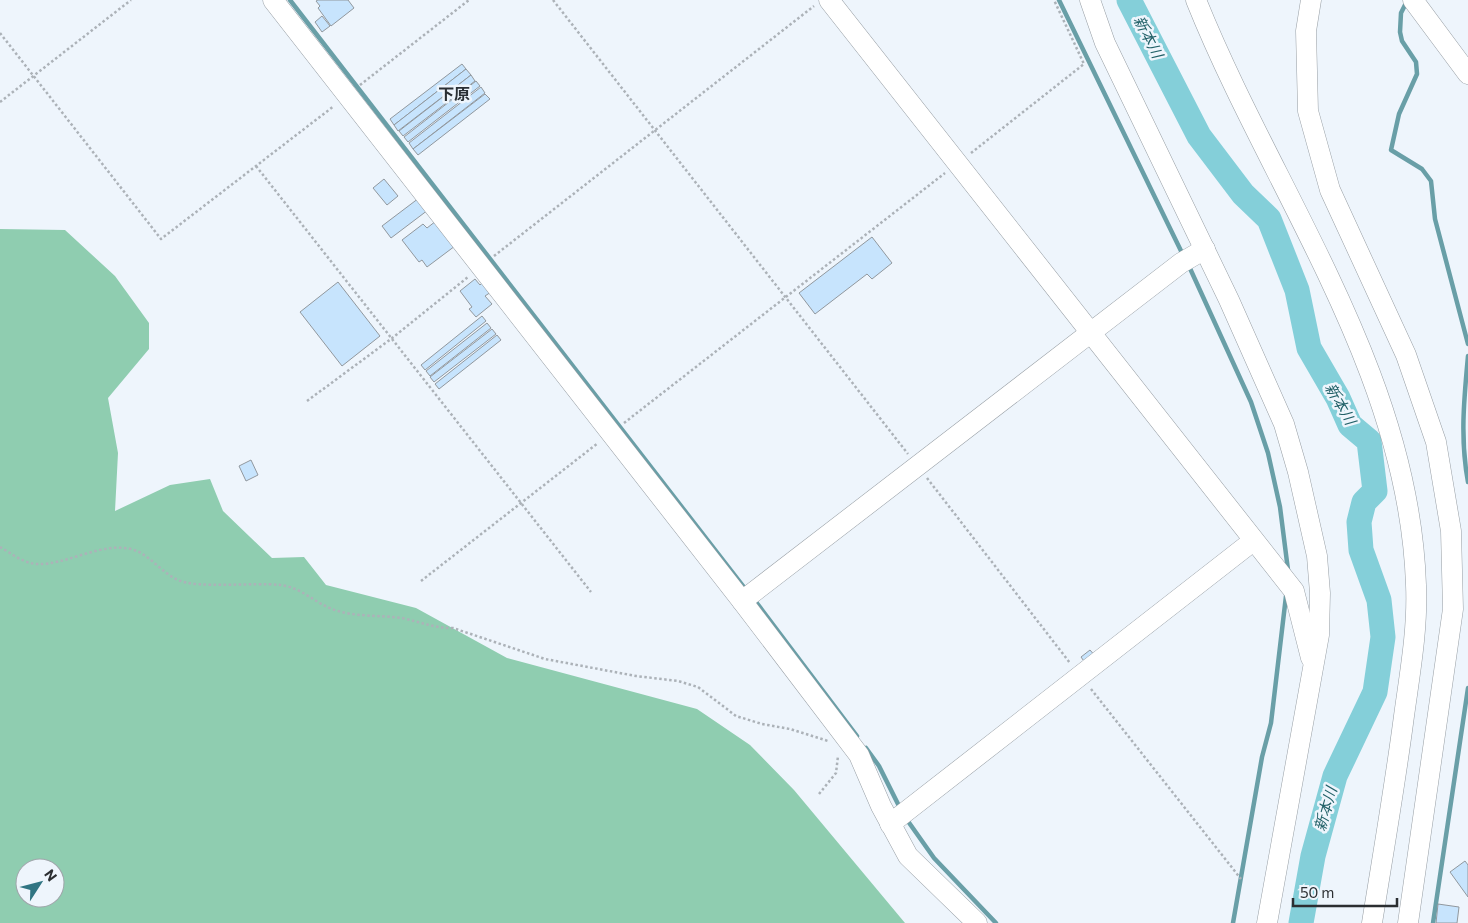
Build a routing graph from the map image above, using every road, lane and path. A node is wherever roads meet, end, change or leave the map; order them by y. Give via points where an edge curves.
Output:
1 (131, 0) edge
2 (273, 0) edge
3 (469, 0) edge
4 (553, 0) edge
5 (821, 0) edge
6 (829, 0) edge
7 (1054, 0) edge
8 (1090, 0) edge
9 (1311, 0) edge
10 (1413, 0) edge
11 (1198, 1) edge
12 (0, 34) edge
13 (1468, 74) edge
14 (34, 76) junction
15 (347, 95) junction
16 (0, 102) edge
17 (654, 130) junction
18 (958, 163) junction
19 (256, 166) junction
20 (1205, 249) junction
21 (481, 266) junction
22 (785, 299) junction
23 (1091, 332) junction
24 (391, 339) junction
25 (307, 401) dead end
26 (611, 433) junction
27 (917, 466) junction
28 (522, 502) junction
29 (1254, 541) junction
30 (0, 547) edge
31 (421, 580) dead end
32 (591, 592) dead end
33 (742, 601) junction
34 (1313, 669) junction
35 (1080, 676) junction
36 (842, 740) junction
37 (819, 794) dead end
38 (890, 824) junction
39 (1240, 879) dead end
40 (977, 923) edge
41 (1267, 923) edge
42 (1372, 923) edge
43 (1408, 923) edge

1 - 14 path
2 - 15 street
3 - 15 path
4 - 17 path
5 - 17 path
6 - 18 street
7 - 18 path via 1084,64
8 - 20 street via 1105,43
9 - 43 street via 1306,31 1308,111 1330,190 1406,355 1436,442 1452,531 1453,608
10 - 13 street
11 - 42 street via 1368,364 1391,437 1408,516 1416,585 1414,649
12 - 14 path
14 - 16 path
14 - 19 path via 161,239
15 - 19 path
15 - 21 street
17 - 21 path
17 - 22 path
18 - 22 path
18 - 23 street
19 - 24 path
20 - 23 street via 1180,263
20 - 34 street via 1262,371 1284,424 1298,472 1317,556 1320,592 1319,635
21 - 24 path
21 - 26 street
22 - 26 path
22 - 27 path
23 - 27 street
23 - 29 street
24 - 25 path
24 - 28 path
26 - 28 path
26 - 33 street
27 - 33 street
27 - 35 path
28 - 31 path
28 - 32 path
29 - 34 street via 1294,591
29 - 35 street
30 - 36 path via 25,561 38,564 102,550 129,549 144,554 179,581 296,588 337,611 453,628 545,659 678,681 698,687 736,716
33 - 36 street
34 - 41 street
35 - 38 street
35 - 39 path
36 - 37 path via 836,773
36 - 38 street via 859,755
38 - 40 street via 908,856

